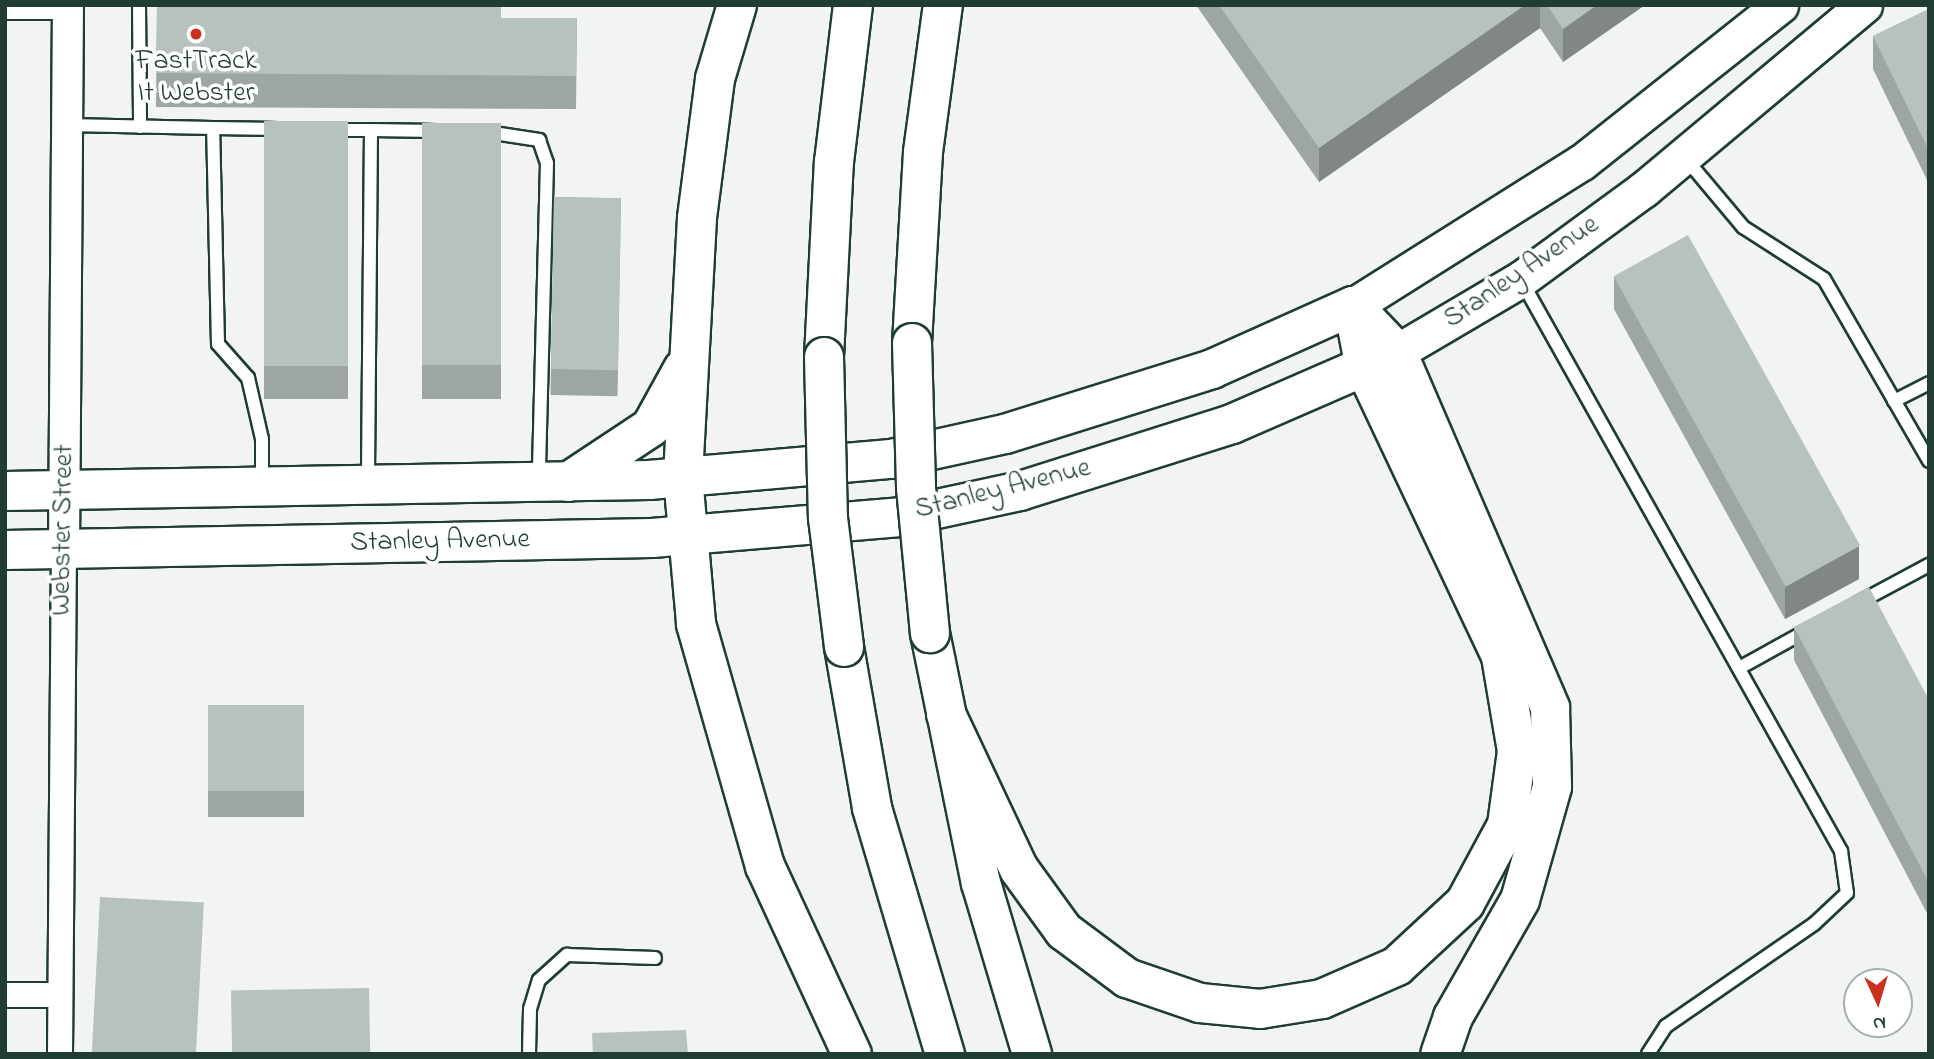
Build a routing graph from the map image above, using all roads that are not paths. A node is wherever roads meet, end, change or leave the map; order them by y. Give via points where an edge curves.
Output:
1 (139, 5) edge
2 (737, 5) edge
3 (853, 5) edge
4 (943, 5) edge
5 (1780, 5) edge
6 (1864, 5) edge
7 (68, 9) edge
8 (5, 13) edge
9 (67, 125) junction
10 (140, 127) junction
11 (213, 128) junction
12 (292, 129) edge
13 (318, 129) edge
14 (371, 130) junction
15 (450, 131) edge
16 (477, 132) edge
17 (1685, 158) junction
18 (1521, 279) junction
19 (1353, 306) junction
20 (1381, 360) junction
21 (687, 361) junction
22 (1929, 383) edge
23 (1895, 401) junction
24 (1929, 461) edge
25 (683, 477) junction
26 (553, 482) junction
27 (368, 485) junction
28 (262, 487) junction
29 (64, 490) junction
30 (5, 491) edge
31 (688, 535) junction
32 (64, 549) junction
33 (5, 550) edge
34 (1929, 565) edge
35 (1846, 609) edge
36 (1823, 622) edge
37 (1741, 667) junction
38 (946, 714) junction
39 (655, 958) dead end
40 (5, 995) edge
41 (60, 995) junction
42 (60, 1054) edge
43 (529, 1054) edge
44 (852, 1054) edge
45 (945, 1054) edge
46 (1032, 1054) edge
47 (1440, 1054) edge
48 (1648, 1054) edge

1 - 10 lane
2 - 21 main road via 715,79
3 - 45 main road, bridge via 834,162 824,357 828,518 844,647 872,808
4 - 38 main road, bridge via 923,152 912,343 916,488 930,633
5 - 19 main road, Stanley Avenue via 1582,162
6 - 17 main road, Stanley Avenue
7 - 8 lane
7 - 9 street, Webster Street
9 - 10 lane
9 - 29 street, Webster Street
10 - 11 lane
11 - 12 lane
11 - 28 lane via 218,344 248,378 262,439
13 - 14 lane
14 - 15 lane
14 - 27 lane
16 - 26 lane via 539,140 547,163
17 - 18 main road, Stanley Avenue
17 - 23 lane via 1743,228 1824,279
18 - 20 main road, Stanley Avenue
18 - 37 lane
19 - 20 main road
19 - 25 main road, Stanley Avenue via 1212,369 1005,434 891,459
20 - 31 main road, Stanley Avenue via 1232,424 1020,491 900,517
20 - 38 main road via 1501,656 1517,751 1507,825 1465,903 1397,966 1322,999 1260,1009 1200,1003 1127,978 1064,931 1019,869
20 - 47 main road via 1550,708 1552,787 1520,900 1452,1017
21 - 25 main road
21 - 26 main road via 651,427
22 - 23 lane
23 - 24 lane
25 - 26 main road, Stanley Avenue
25 - 31 main road
26 - 27 main road, Stanley Avenue
27 - 28 main road, Stanley Avenue
28 - 29 main road, Stanley Avenue
29 - 30 main road, Stanley Avenue
29 - 32 street, Webster Street
31 - 32 main road, Stanley Avenue
31 - 44 main road via 696,624 765,866
32 - 33 main road, Stanley Avenue
32 - 41 street, Webster Street
34 - 35 lane
36 - 37 lane
37 - 48 lane via 1841,851 1847,893 1814,924 1666,1026
38 - 46 main road via 981,883
39 - 43 lane via 567,955 539,980 530,1009
40 - 41 street
41 - 42 street, Webster Street

